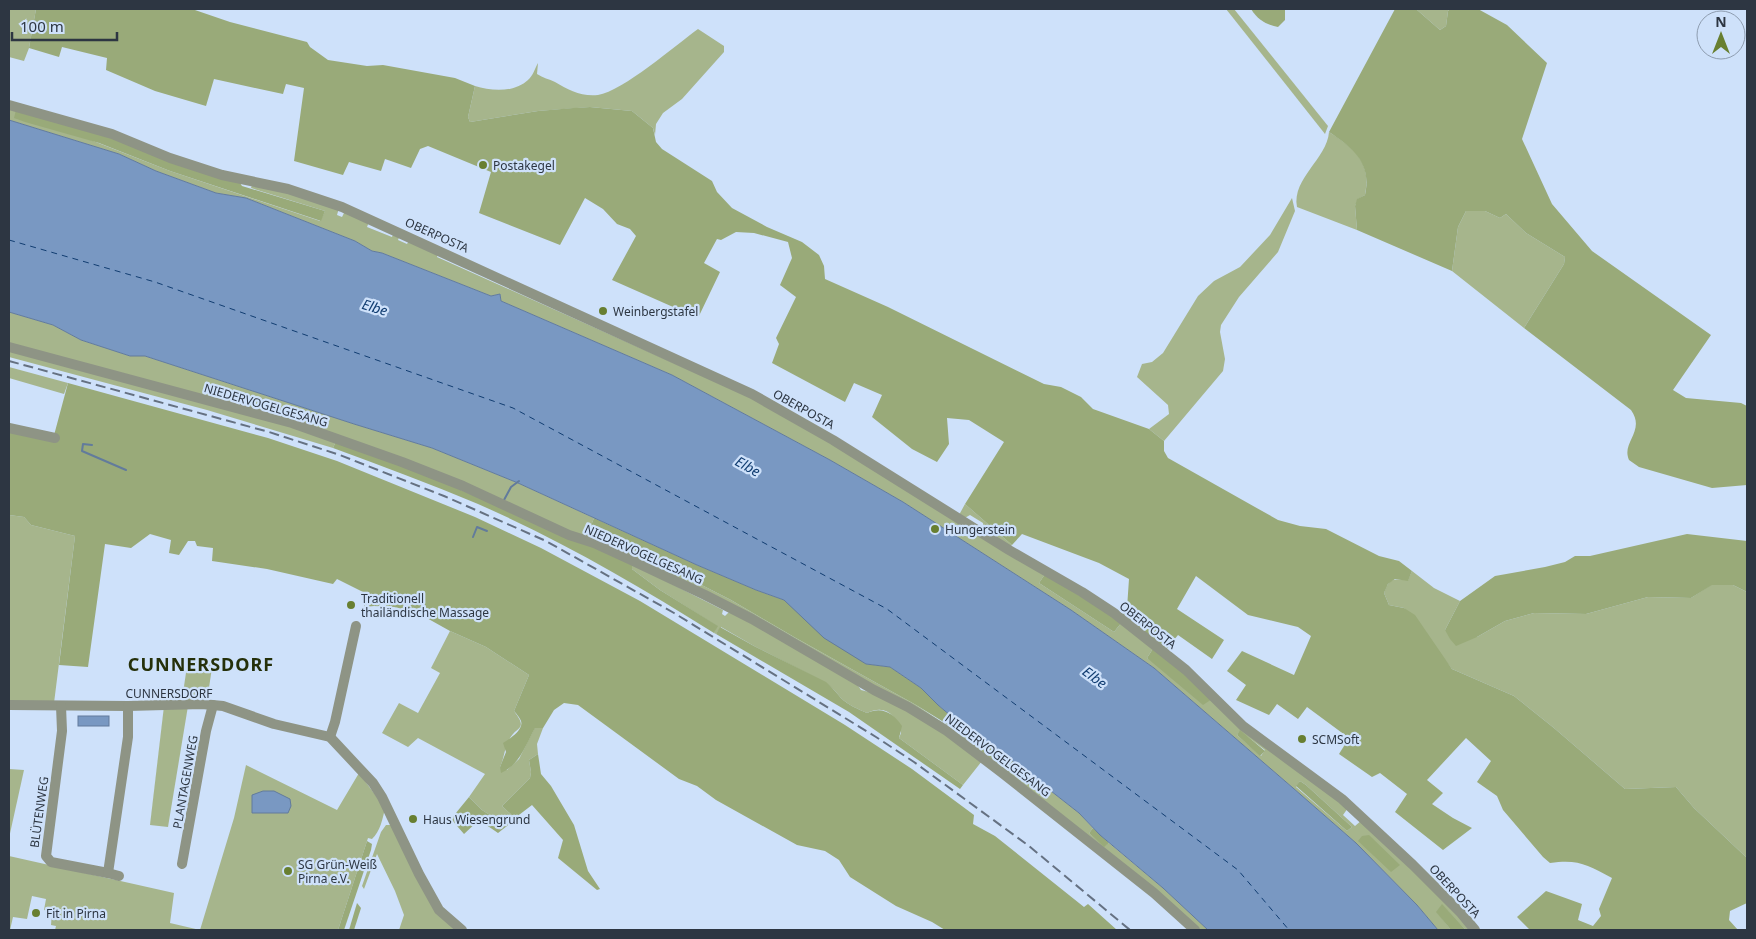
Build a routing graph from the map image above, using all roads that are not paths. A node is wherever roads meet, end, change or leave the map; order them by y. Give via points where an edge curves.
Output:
1 (9, 105) edge
2 (9, 347) edge
3 (9, 428) edge
4 (55, 438) dead end
5 (356, 626) dead end
6 (9, 705) edge
7 (213, 705) junction
8 (61, 706) junction
9 (128, 706) junction
10 (330, 737) junction
11 (182, 864) dead end
12 (108, 873) junction
13 (120, 876) dead end
14 (462, 930) edge
15 (1195, 930) edge
16 (1475, 930) edge

1 - 16 street, OBERPOSTA via 112,134 222,175 296,191 342,207 752,394 833,440 1114,613 1186,670 1243,726 1342,799 1413,865
2 - 15 street, NIEDERVOGELGESANG via 292,424 402,462 463,486 705,595 928,718 1154,893
3 - 4 street
5 - 10 street
6 - 8 street, CUNNERSDORF
7 - 9 street, CUNNERSDORF
7 - 10 street, CUNNERSDORF
7 - 11 street, PLANTAGENWEG
8 - 9 street, CUNNERSDORF
8 - 12 street, BLÜTENWEG via 62,731 46,856 51,862
9 - 12 street via 128,737
10 - 14 street via 373,783 440,910
12 - 13 street, BLÜTENWEG

